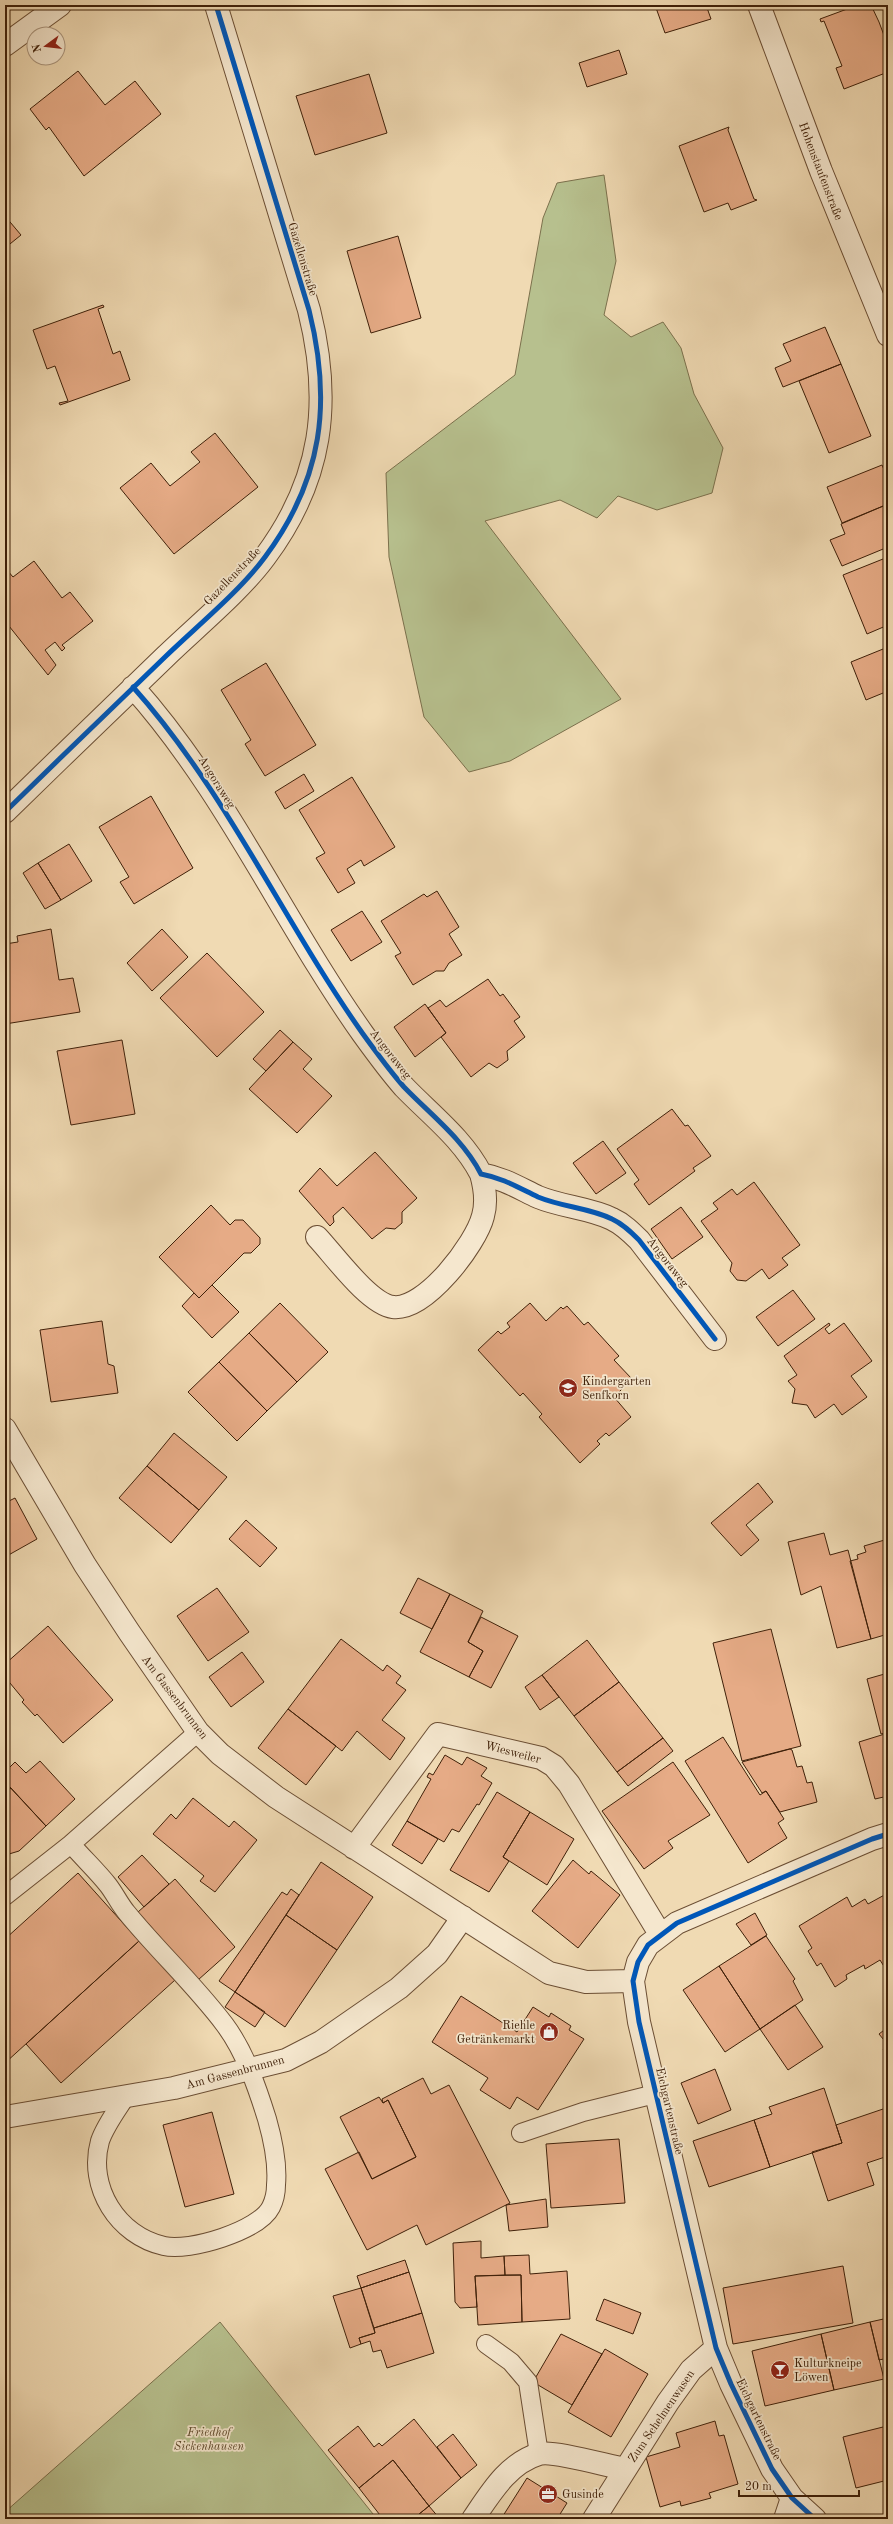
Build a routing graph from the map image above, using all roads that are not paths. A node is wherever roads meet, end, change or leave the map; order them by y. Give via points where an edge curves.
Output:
1 (60, 5) edge
2 (216, 5) edge
3 (759, 5) edge
4 (5, 45) edge
5 (888, 335) edge
6 (133, 687) junction
7 (5, 812) edge
8 (481, 1174) junction
9 (318, 1237) dead end
10 (715, 1339) dead end
11 (5, 1429) edge
12 (198, 1732) junction
13 (888, 1834) edge
14 (71, 1844) junction
15 (354, 1848) junction
16 (5, 1896) edge
17 (463, 1917) junction
18 (660, 1934) junction
19 (633, 1982) junction
20 (249, 2070) junction
21 (655, 2094) junction
22 (126, 2096) junction
23 (5, 2117) edge
24 (521, 2133) dead end
25 (486, 2344) dead end
26 (716, 2348) junction
27 (540, 2454) junction
28 (625, 2469) junction
29 (792, 2498) junction
30 (473, 2519) edge
31 (594, 2519) edge
32 (785, 2519) edge
33 (814, 2519) edge

1 - 4 street
2 - 6 street, Gazellenstraße via 309,310 318,349 322,389 320,431 300,496 265,558
3 - 5 street, Hohenstaufenstraße via 821,171
6 - 7 street, Gazellenstraße
6 - 8 street, Angoraweg via 196,767 377,1055 403,1086 471,1155
8 - 9 street, Angoraweg via 486,1190 484,1216 474,1238 427,1294 407,1306 392,1307 378,1300 364,1289
8 - 10 street, Angoraweg via 512,1182 538,1197 569,1208 601,1214 625,1227 639,1240
11 - 12 street, Am Gassenbrunnen via 85,1565
12 - 14 lane
12 - 15 street, Am Gassenbrunnen via 220,1754 276,1797
13 - 18 street, Eichgartenstraße via 736,1896 677,1923
14 - 16 lane
14 - 20 lane via 108,1885 126,1912 225,2025
15 - 17 street, Am Gassenbrunnen
15 - 18 street, Wiesweiler via 438,1734 541,1758 554,1766 569,1784
17 - 19 street, Am Gassenbrunnen via 549,1973 586,1982
17 - 20 street, Am Gassenbrunnen via 437,1954 399,1988 321,2042 286,2060
18 - 19 street, Eichgartenstraße via 648,1945 638,1962
19 - 21 street, Eichgartenstraße
20 - 22 street, Am Gassenbrunnen via 174,2088
20 - 22 lane via 274,2144 276,2186 271,2207 257,2222 235,2234 190,2245 166,2247 140,2239 118,2220 104,2197 97,2169 100,2141
21 - 24 lane via 583,2112
21 - 26 street, Eichgartenstraße
22 - 23 street, Am Gassenbrunnen
25 - 27 lane via 511,2362 528,2382
26 - 28 street, Zum Schelmenwasen via 691,2370
26 - 29 street, Eichgartenstraße via 772,2469
27 - 28 street, Zum Schelmenwasen via 563,2455
27 - 30 street, Zum Schelmenwasen via 516,2466 495,2487
28 - 31 street, Zum Schelmenwasen
29 - 32 street
29 - 33 street, Eichgartenstraße

